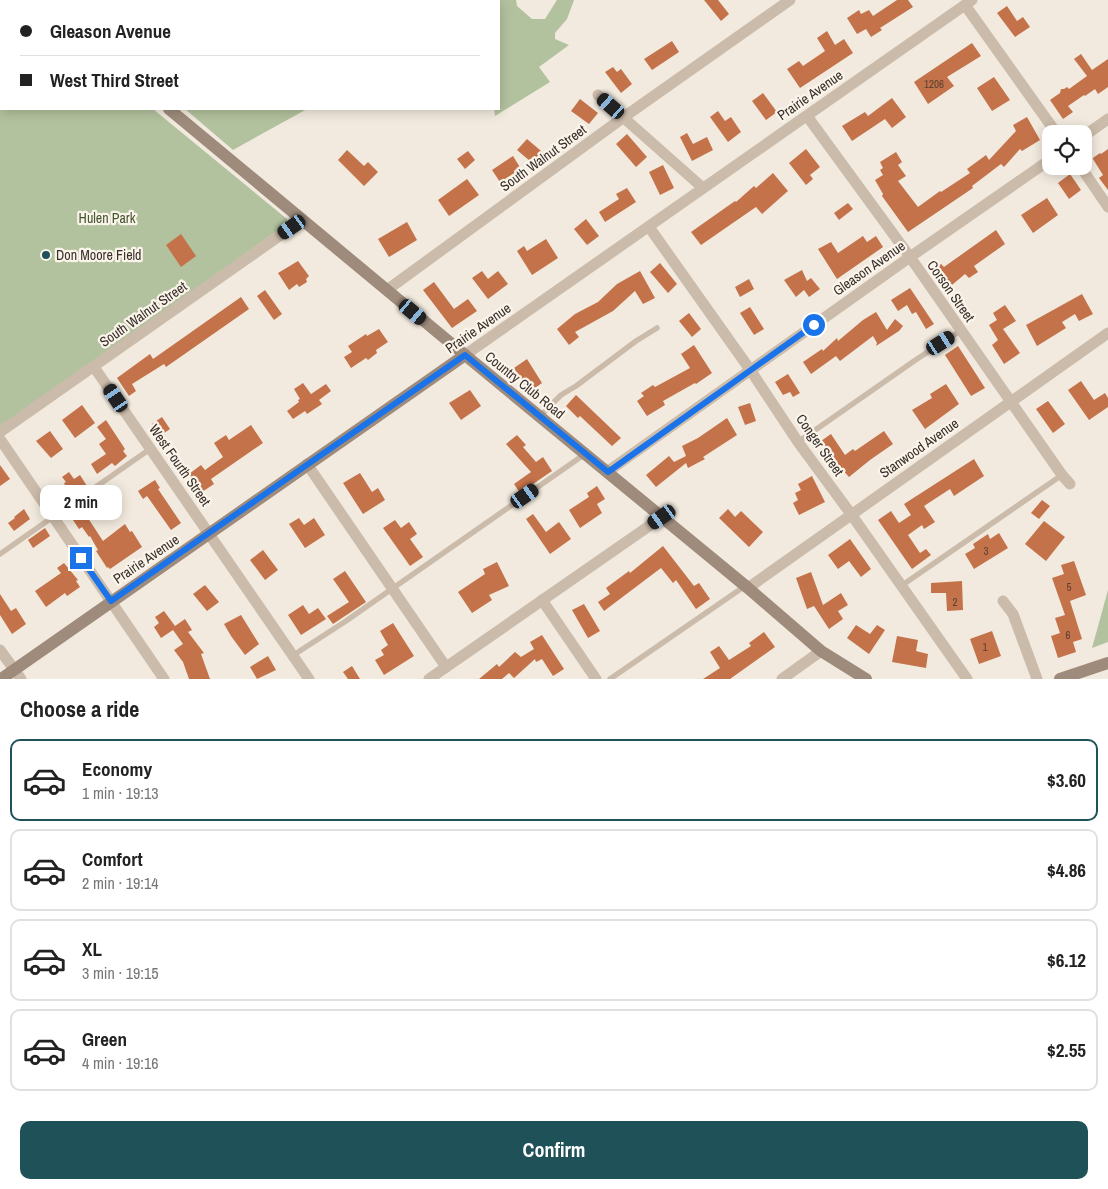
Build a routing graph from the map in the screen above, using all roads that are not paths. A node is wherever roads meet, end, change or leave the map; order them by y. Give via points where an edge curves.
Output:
1 (790, 0) edge
2 (969, 2) edge
3 (598, 95) dead end
4 (170, 110) edge
5 (807, 116) junction
6 (624, 118) junction
7 (1108, 120) edge
8 (1051, 125) edge
9 (1092, 131) edge
10 (1042, 165) edge
11 (1086, 175) edge
12 (703, 188) junction
13 (1108, 207) edge
14 (302, 220) junction
15 (649, 227) junction
16 (910, 257) junction
17 (387, 290) junction
18 (657, 328) dead end
19 (960, 331) junction
20 (1108, 333) edge
21 (465, 355) junction
22 (94, 367) junction
23 (751, 371) junction
24 (1011, 402) junction
25 (539, 417) junction
26 (0, 432) edge
27 (0, 439) edge
28 (798, 442) junction
29 (150, 450) junction
30 (585, 454) junction
31 (307, 464) junction
32 (608, 472) junction
33 (1062, 475) junction
34 (1070, 484) dead end
35 (852, 514) junction
36 (53, 516) junction
37 (662, 517) junction
38 (209, 534) junction
39 (0, 554) edge
40 (901, 586) junction
41 (746, 587) junction
42 (390, 588) junction
43 (542, 600) junction
44 (111, 601) junction
45 (1003, 601) dead end
46 (0, 650) edge
47 (821, 650) junction
48 (292, 656) junction
49 (1106, 664) edge
50 (446, 667) junction
51 (17, 674) edge
52 (1, 679) edge
53 (164, 679) edge
54 (309, 679) edge
55 (429, 679) edge
56 (596, 679) edge
57 (610, 679) edge
58 (782, 679) edge
59 (866, 679) edge
60 (967, 679) edge
61 (1037, 679) edge
62 (1060, 679) edge

1 - 6 street, South Walnut Street
2 - 5 street, Prairie Avenue
2 - 8 street
3 - 6 street
4 - 14 main road, Country Club Road
5 - 12 street, Prairie Avenue
5 - 16 street, Corson Street
6 - 12 street
6 - 17 street, South Walnut Street
7 - 9 street
10 - 16 street, Gleason Avenue
11 - 13 street
12 - 15 street, Prairie Avenue
14 - 17 main road, Country Club Road
14 - 22 street, South Walnut Street
15 - 21 street, Prairie Avenue
15 - 23 street, Conger Street
16 - 19 street, Corson Street
16 - 23 street, Gleason Avenue
17 - 21 main road, Country Club Road
18 - 25 lane via 561,395
19 - 24 street, Corson Street
19 - 28 lane
20 - 24 street, Stanwood Avenue
21 - 25 main road, Country Club Road
21 - 31 main road, Prairie Avenue
22 - 26 street, South Walnut Street
22 - 29 street, West Fourth Street
23 - 28 street, Conger Street
23 - 32 street, Gleason Avenue
24 - 33 street, Corson Street
24 - 35 street, Stanwood Avenue
25 - 30 main road, Country Club Road
27 - 36 street
28 - 35 street, Conger Street
29 - 36 lane
29 - 38 street, West Fourth Street
30 - 32 main road, Country Club Road
30 - 42 lane
31 - 38 main road, Prairie Avenue
31 - 42 street
32 - 37 main road, Country Club Road
33 - 34 street, Corson Street
33 - 40 lane
35 - 40 street, Conger Street
35 - 41 street, Stanwood Avenue
36 - 39 lane
36 - 44 street
37 - 41 main road, Country Club Road
37 - 43 street
38 - 44 main road, Prairie Avenue
38 - 48 street, West Fourth Street
40 - 60 street, Conger Street
41 - 47 main road, Country Club Road
41 - 57 lane
42 - 48 lane
42 - 50 street
43 - 50 street
43 - 56 street
44 - 51 main road, Prairie Avenue
44 - 53 street
45 - 61 street via 1013,614
46 - 51 street
47 - 58 street
47 - 59 main road, Country Club Road
48 - 54 street, West Fourth Street
49 - 62 main road
50 - 55 street
51 - 52 main road, Prairie Avenue

